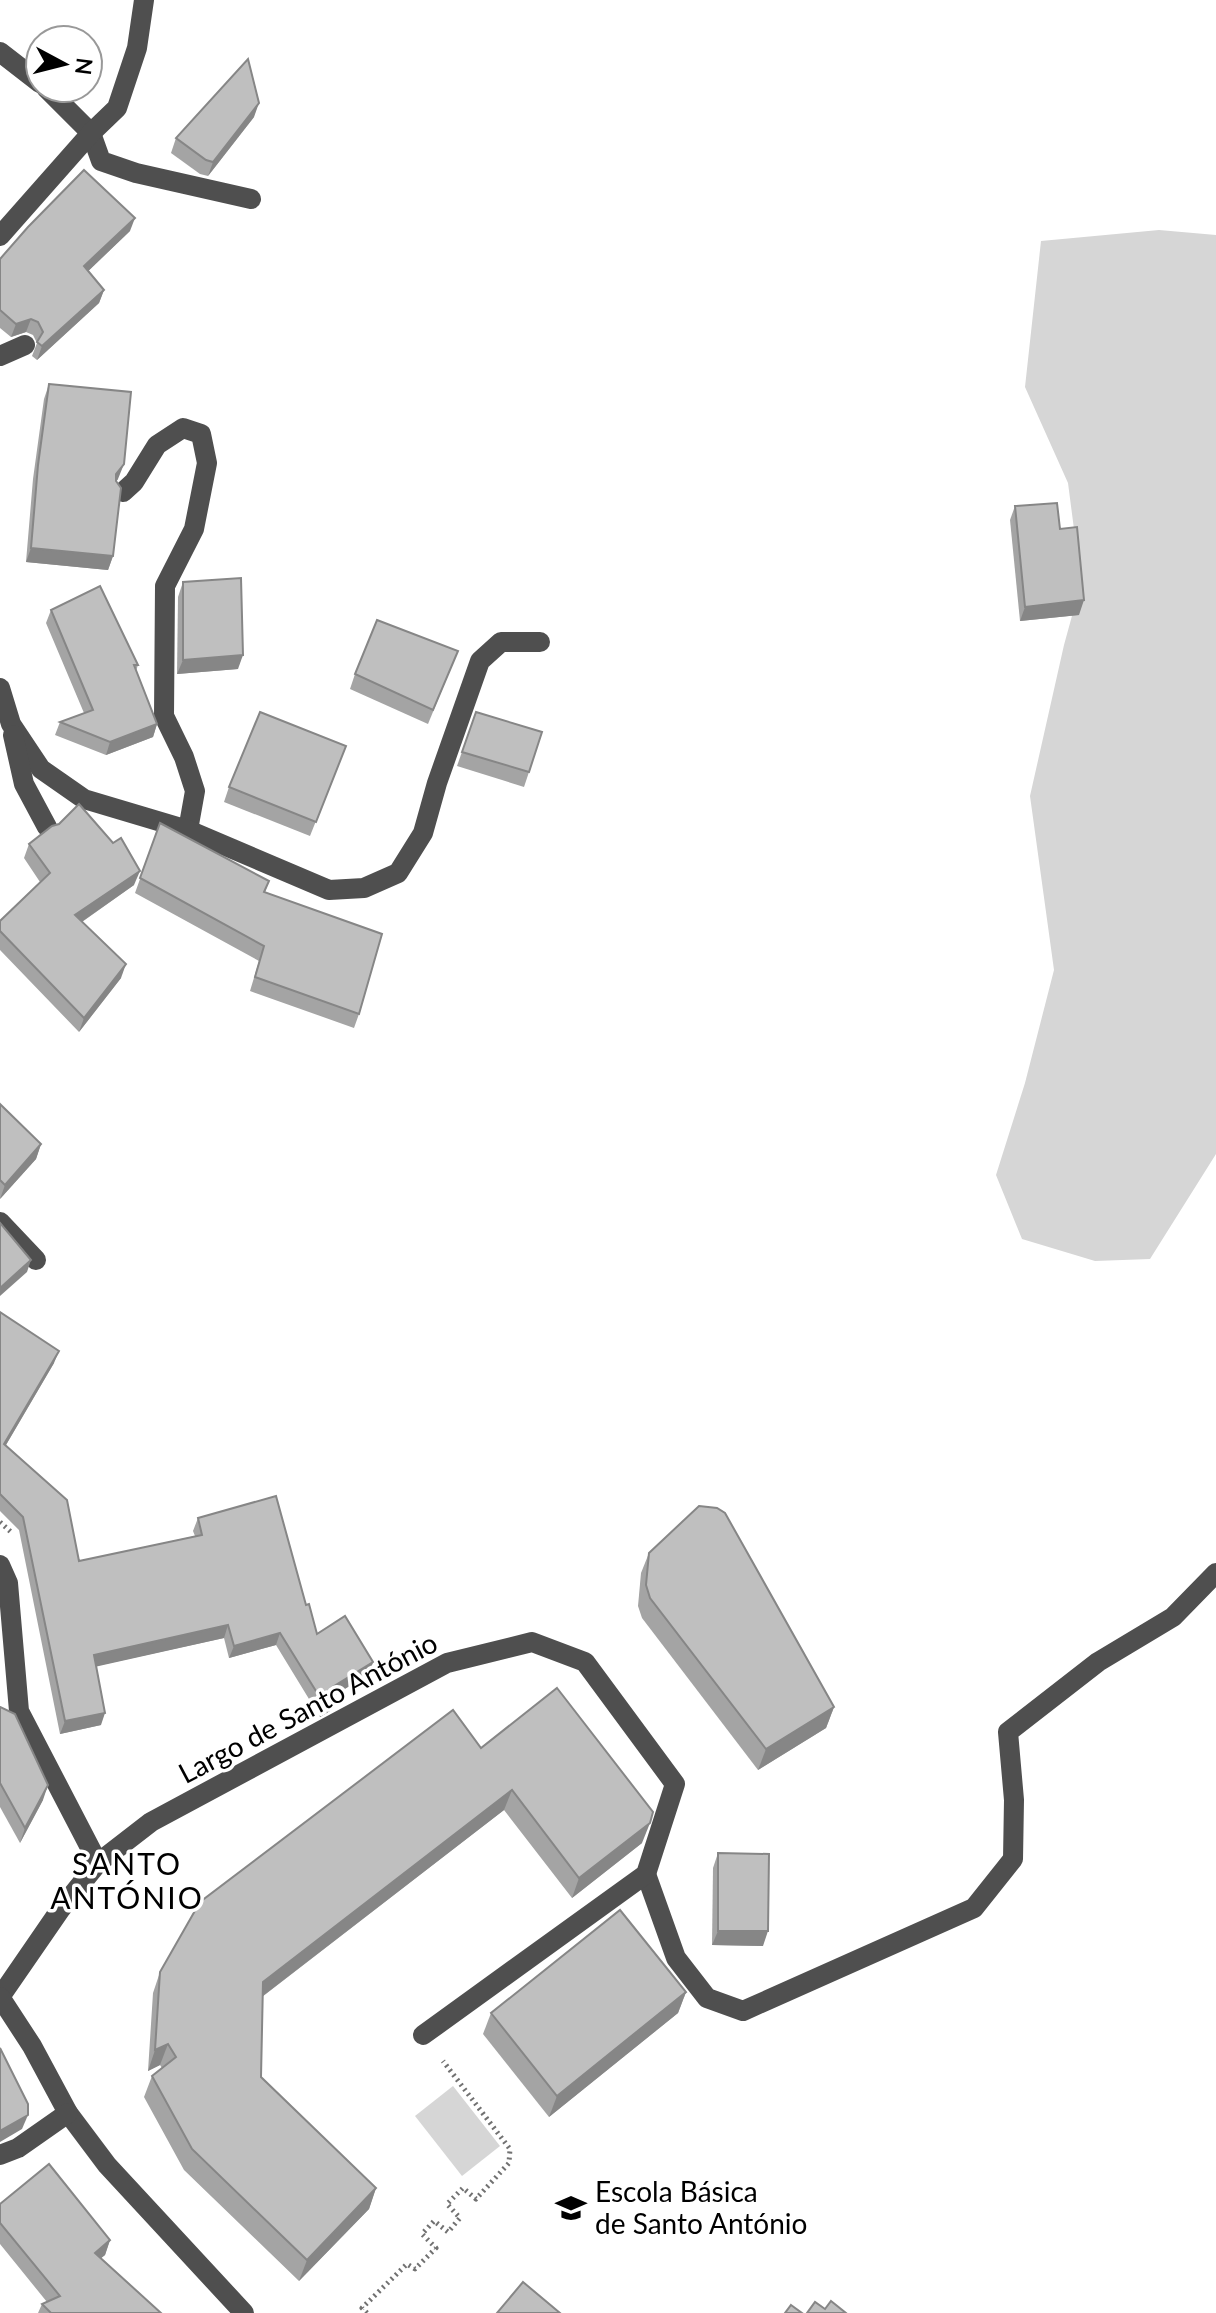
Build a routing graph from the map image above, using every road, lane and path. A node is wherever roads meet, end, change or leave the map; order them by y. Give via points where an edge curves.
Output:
1 (144, 0) edge
2 (0, 52) edge
3 (24, 71) edge
4 (62, 104) edge
5 (91, 133) junction
6 (251, 199) dead end
7 (0, 236) edge
8 (25, 345) dead end
9 (0, 356) edge
10 (123, 492) edge
11 (540, 642) dead end
12 (0, 688) edge
13 (11, 724) junction
14 (47, 827) edge
15 (188, 830) junction
16 (0, 1222) edge
17 (36, 1260) dead end
18 (0, 1565) edge
19 (1216, 1573) edge
20 (98, 1863) junction
21 (646, 1874) junction
22 (0, 1997) edge
23 (423, 2035) joint
24 (68, 2113) junction
25 (0, 2155) edge
26 (244, 2313) edge
27 (367, 2313) edge

1 - 5 street via 137,48 117,108
2 - 3 street
4 - 5 street
5 - 6 street via 101,161
5 - 7 street
8 - 9 street
10 - 15 street via 157,445 183,428 201,434 207,463 194,529 165,586 164,716 195,791
11 - 15 street via 501,642 480,661 423,833 398,873 364,888 329,890
12 - 13 street
13 - 14 street via 24,784
13 - 15 street via 41,769 84,799
16 - 17 street
18 - 20 street via 8,1583 19,1711
19 - 21 street via 1173,1617 1098,1662 1008,1732 1013,1859 974,1908 743,2011 707,1998 676,1958
20 - 21 street, Largo de Santo António via 151,1822 447,1663 532,1642 585,1662 675,1784
20 - 22 street, Largo de Santo António
21 - 23 street
22 - 24 street
23 - 27 path via 510,2149 509,2163 476,2199 463,2188 447,2204 460,2218 448,2232 434,2221 422,2234 436,2248 415,2269 407,2264 362,2308
24 - 25 street
24 - 26 street via 107,2165

